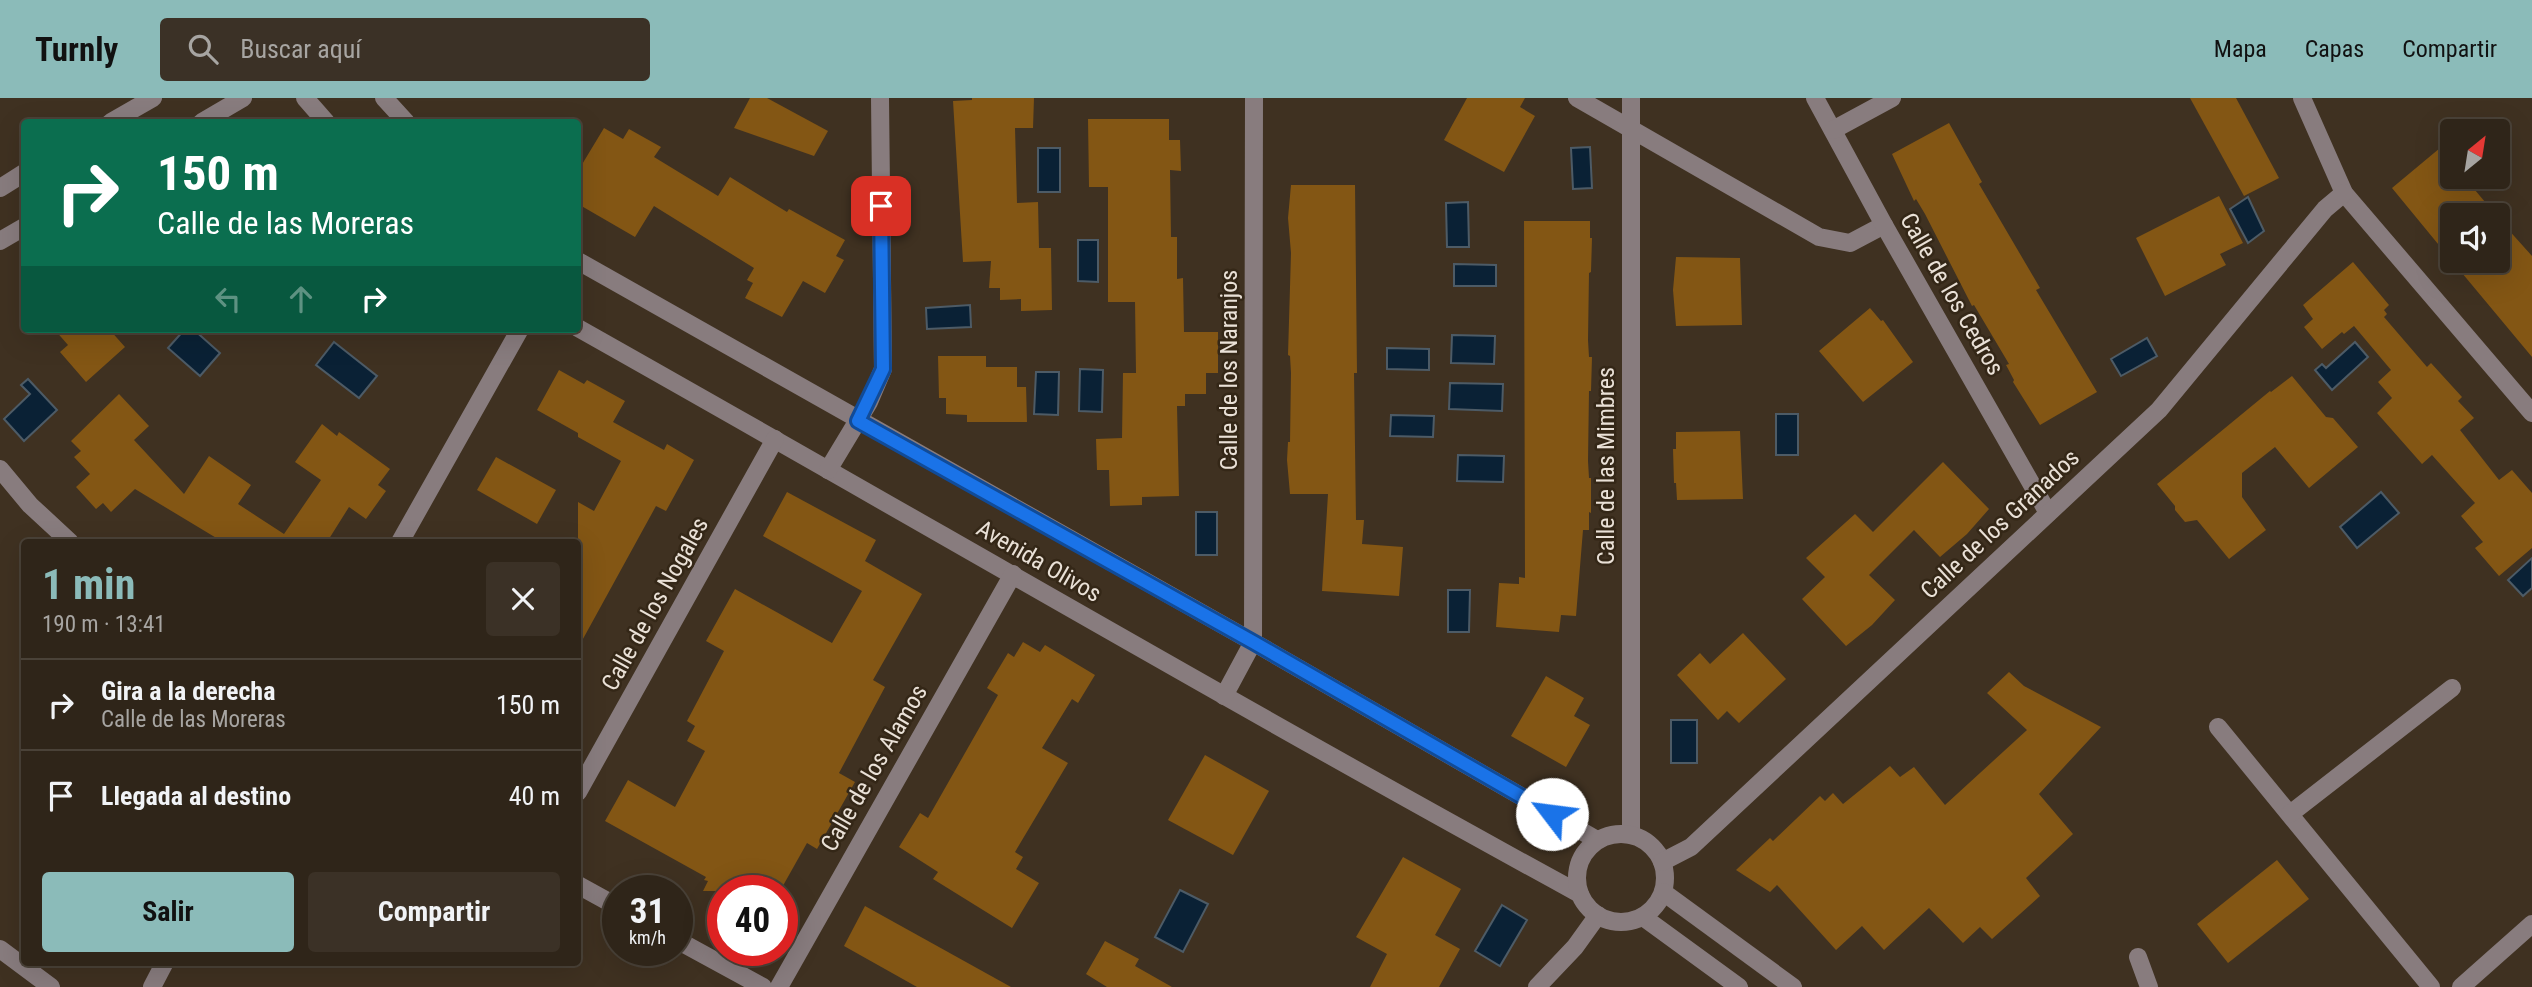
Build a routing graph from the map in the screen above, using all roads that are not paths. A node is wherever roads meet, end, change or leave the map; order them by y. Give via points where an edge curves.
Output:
1 (153, 98) edge
2 (243, 98) edge
3 (305, 98) edge
4 (384, 98) edge
5 (880, 98) edge
6 (1254, 98) edge
7 (1577, 98) edge
8 (1631, 98) edge
9 (1815, 98) edge
10 (1892, 98) edge
11 (2302, 98) edge
12 (116, 119) edge
13 (207, 119) edge
14 (323, 119) edge
15 (403, 119) edge
16 (1631, 127) junction
17 (1833, 130) junction
18 (21, 175) edge
19 (0, 187) edge
20 (2344, 193) junction
21 (1884, 225) junction
22 (21, 229) edge
23 (0, 241) edge
24 (581, 263) edge
25 (581, 330) edge
26 (518, 333) edge
27 (2532, 413) edge
28 (858, 421) junction
29 (775, 439) junction
30 (0, 469) edge
31 (828, 470) junction
32 (2048, 513) junction
33 (67, 539) edge
34 (402, 539) edge
35 (1013, 574) junction
36 (1253, 642) junction
37 (2452, 688) dead end
38 (1224, 696) junction
39 (2218, 727) dead end
40 (581, 787) edge
41 (2290, 814) junction
42 (1631, 835) junction
43 (1597, 840) junction
44 (1662, 862) junction
45 (581, 887) edge
46 (1663, 892) junction
47 (1580, 894) junction
48 (602, 898) edge
49 (1598, 915) junction
50 (1643, 916) junction
51 (2532, 924) edge
52 (0, 949) edge
53 (693, 949) edge
54 (2138, 957) dead end
55 (21, 965) edge
56 (23, 966) edge
57 (163, 966) edge
58 (51, 987) edge
59 (152, 987) edge
60 (763, 987) edge
61 (779, 987) edge
62 (1537, 987) edge
63 (1739, 987) edge
64 (1793, 987) edge
65 (2149, 987) edge
66 (2431, 987) edge
67 (2461, 987) edge

1 - 12 street
2 - 13 street
3 - 14 street
4 - 15 street
5 - 28 street via 883,369
6 - 36 street, Calle de los Naranjos
7 - 16 street
8 - 16 street, Calle de las Mimbres
9 - 17 street, Calle de los Cedros
10 - 17 street
11 - 20 street
16 - 21 street via 1819,237 1850,243
16 - 42 street, Calle de las Mimbres
17 - 21 street, Calle de los Cedros
18 - 19 street
20 - 27 street
20 - 32 street, Calle de los Granados via 2325,209 2158,410
21 - 32 street, Calle de los Cedros
22 - 23 street
24 - 28 street, Avenida Olivos
25 - 29 street, Avenida Olivos
26 - 34 street
28 - 31 street
28 - 36 street, Avenida Olivos
29 - 31 street, Avenida Olivos
29 - 40 street, Calle de los Nogales
30 - 33 street
31 - 35 street, Avenida Olivos
32 - 44 street, Calle de los Granados via 1691,847
35 - 38 street, Avenida Olivos
35 - 61 street, Calle de los Alamos
36 - 38 street
36 - 43 street, Avenida Olivos
37 - 41 street
38 - 47 street, Avenida Olivos
39 - 41 street
41 - 66 street
42 - 43 street
42 - 44 street via 1655,849
43 - 47 street via 1580,861
44 - 46 street
45 - 48 street
46 - 50 street
46 - 64 street
47 - 49 street
49 - 50 street via 1619,922
49 - 62 street
50 - 63 street
51 - 67 street
52 - 55 street
53 - 60 street
54 - 65 street
56 - 58 street
57 - 59 street

